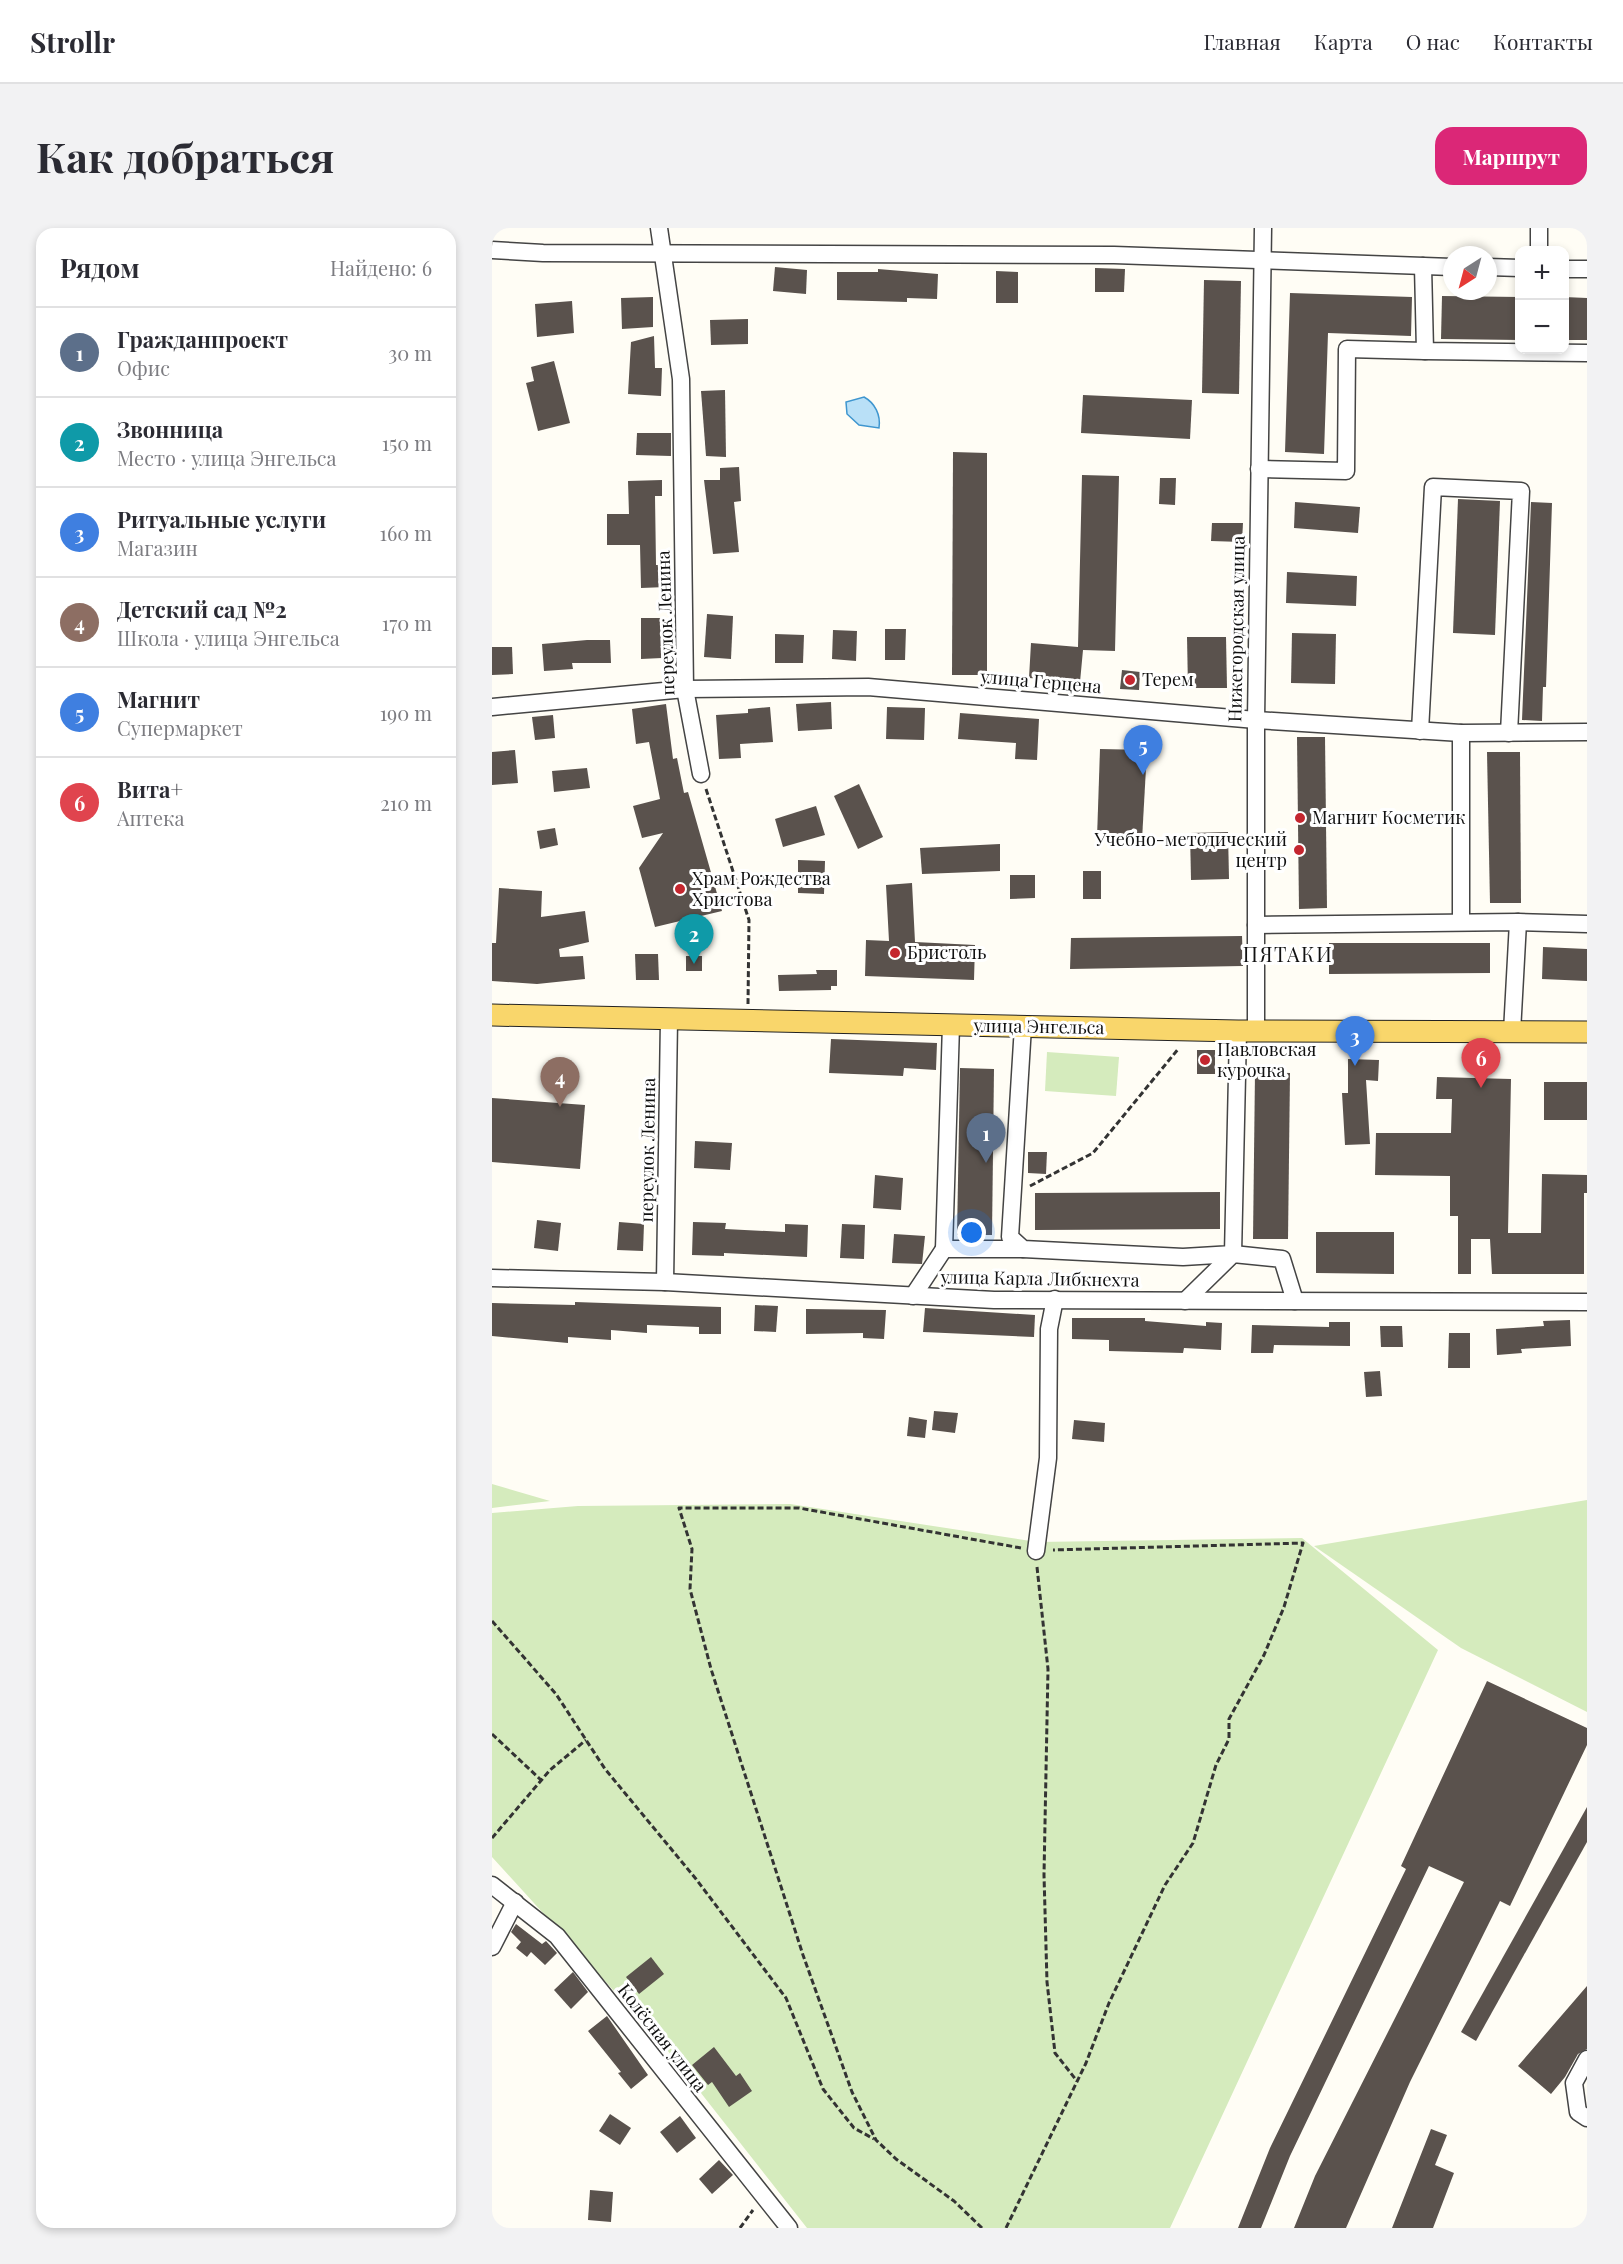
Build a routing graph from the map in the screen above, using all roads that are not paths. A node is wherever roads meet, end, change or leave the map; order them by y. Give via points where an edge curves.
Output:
1 (659, 228) edge
2 (1263, 228) edge
3 (1539, 228) edge
4 (1539, 246) edge
5 (492, 250) edge
6 (661, 253) junction
7 (1262, 261) junction
8 (1423, 266) junction
9 (1443, 267) edge
10 (1497, 267) edge
11 (1515, 268) edge
12 (1569, 268) edge
13 (1587, 269) edge
14 (1425, 351) junction
15 (1587, 353) edge
16 (1259, 469) junction
17 (685, 689) junction
18 (492, 707) edge
19 (1256, 720) junction
20 (1420, 731) junction
21 (1587, 732) edge
22 (1509, 733) junction
23 (1461, 734) junction
24 (701, 774) road end
25 (1461, 922) junction
26 (1518, 922) junction
27 (1587, 924) edge
28 (1256, 925) junction
29 (492, 1015) edge
30 (669, 1019) junction
31 (951, 1025) junction
32 (1023, 1026) junction
33 (1247, 1031) junction
34 (1512, 1032) junction
35 (1587, 1032) edge
36 (944, 1248) junction
37 (1023, 1249) junction
38 (1233, 1254) junction
39 (492, 1278) edge
40 (665, 1282) junction
41 (913, 1296) junction
42 (1054, 1299) junction
43 (1185, 1300) junction
44 (1295, 1301) junction
45 (1587, 1302) edge
46 (1036, 1551) road end
47 (492, 1885) edge
48 (515, 1902) junction
49 (492, 1947) edge
50 (1587, 2059) edge
51 (1587, 2118) edge
52 (789, 2228) edge

1 - 6 street, переулок Ленина
2 - 7 street, Нижегородская улица
3 - 4 street
5 - 6 street
6 - 7 street via 1114,255
6 - 17 street, переулок Ленина via 681,379
7 - 8 street
7 - 16 street, Нижегородская улица
8 - 9 street
8 - 14 street
10 - 11 street
12 - 13 street
14 - 15 street
14 - 16 street via 1347,350 1346,471
16 - 19 street, Нижегородская улица
17 - 18 street, улица Герцена
17 - 19 street, улица Герцена via 868,687
17 - 24 street, переулок Ленина
19 - 20 street, улица Герцена
19 - 28 street, Нижегородская улица
20 - 22 street via 1433,487 1521,491
20 - 23 street, улица Герцена
21 - 22 street, улица Герцена
22 - 23 street, улица Герцена
23 - 25 street
25 - 26 street
25 - 28 street
26 - 27 street
26 - 34 street
28 - 33 street, Нижегородская улица
29 - 30 main road, улица Энгельса
30 - 31 main road, улица Энгельса
30 - 40 street, переулок Ленина
31 - 32 main road, улица Энгельса
31 - 36 street
32 - 33 main road, улица Энгельса
32 - 37 street via 1010,1238
33 - 34 main road, улица Энгельса
33 - 38 street, Нижегородская улица
34 - 35 main road, улица Энгельса
36 - 37 street
36 - 41 street
37 - 38 street via 1183,1257
38 - 43 street
38 - 44 street via 1282,1259
39 - 40 street, улица Карла Либкнехта
40 - 41 street, улица Карла Либкнехта
41 - 42 street, улица Карла Либкнехта
42 - 43 street, улица Карла Либкнехта
42 - 46 street via 1049,1329 1048,1458
43 - 44 street, улица Карла Либкнехта
44 - 45 street, улица Карла Либкнехта
47 - 48 street, Колёсная улица
48 - 49 street
48 - 52 street, Колёсная улица via 557,1936
50 - 51 street via 1574,2083 1578,2112

